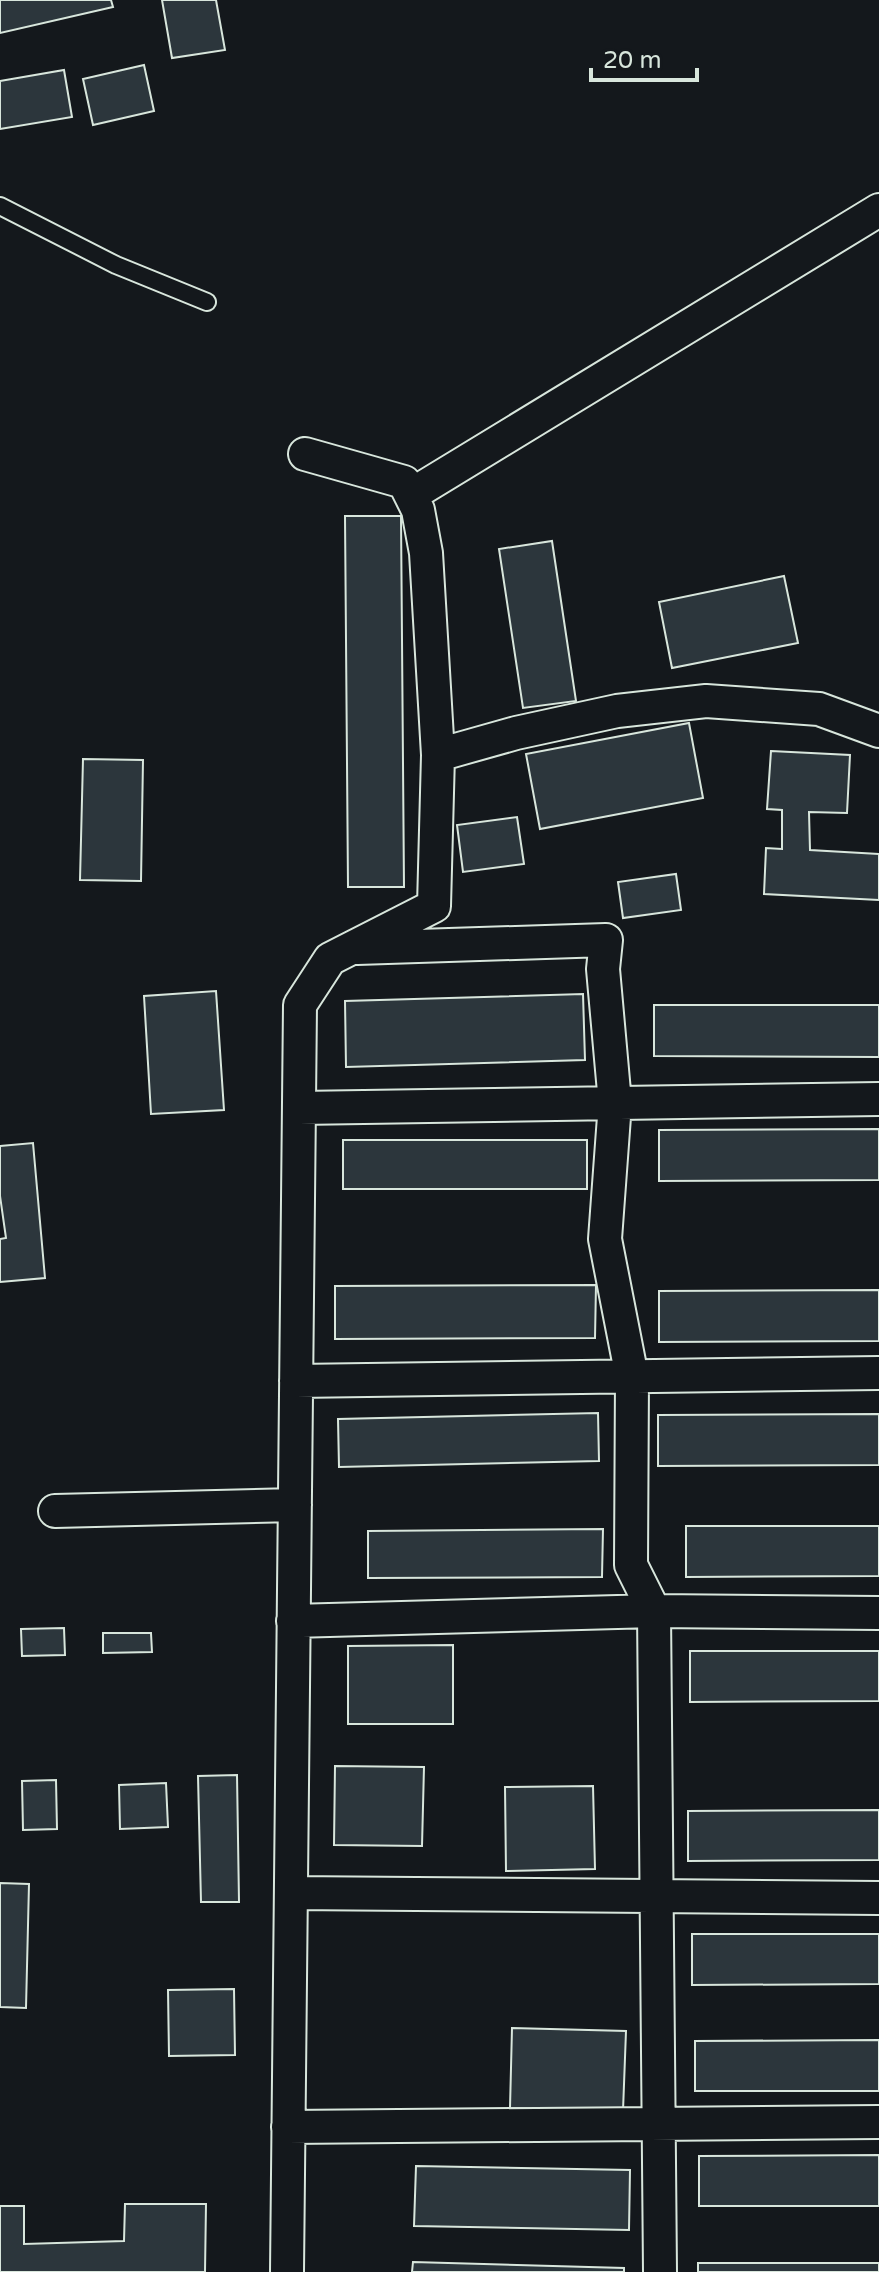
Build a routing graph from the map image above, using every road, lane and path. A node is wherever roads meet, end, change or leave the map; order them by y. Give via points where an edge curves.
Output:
1 (0, 206) edge
2 (879, 210) edge
3 (207, 302) dead end
4 (305, 454) dead end
5 (411, 495) junction
6 (879, 731) edge
7 (438, 755) junction
8 (346, 948) junction
9 (879, 1099) edge
10 (615, 1103) junction
11 (299, 1108) junction
12 (879, 1373) edge
13 (632, 1377) junction
14 (296, 1381) junction
15 (295, 1505) junction
16 (55, 1511) dead end
17 (654, 1611) junction
18 (879, 1613) edge
19 (293, 1621) junction
20 (291, 1893) junction
21 (658, 1896) junction
22 (879, 1898) edge
23 (879, 2122) edge
24 (659, 2124) junction
25 (288, 2127) junction
26 (287, 2272) edge
27 (660, 2272) edge

1 - 3 lane via 116,265
2 - 5 street
4 - 5 street via 404,482
5 - 7 street via 426,553
6 - 7 street via 819,709 706,701 617,711
7 - 8 street via 434,906
8 - 10 street via 606,940 603,969
8 - 11 street via 330,959 300,1005
9 - 10 street
10 - 11 street
10 - 13 street via 605,1239
11 - 14 street
12 - 13 street
13 - 14 street
13 - 17 street via 631,1565
14 - 15 street
15 - 16 street
15 - 19 street
17 - 18 street
17 - 19 street
17 - 21 street
19 - 20 street
20 - 21 street
20 - 25 street
21 - 22 street
21 - 24 street
23 - 24 street
24 - 25 street
24 - 27 street
25 - 26 street

